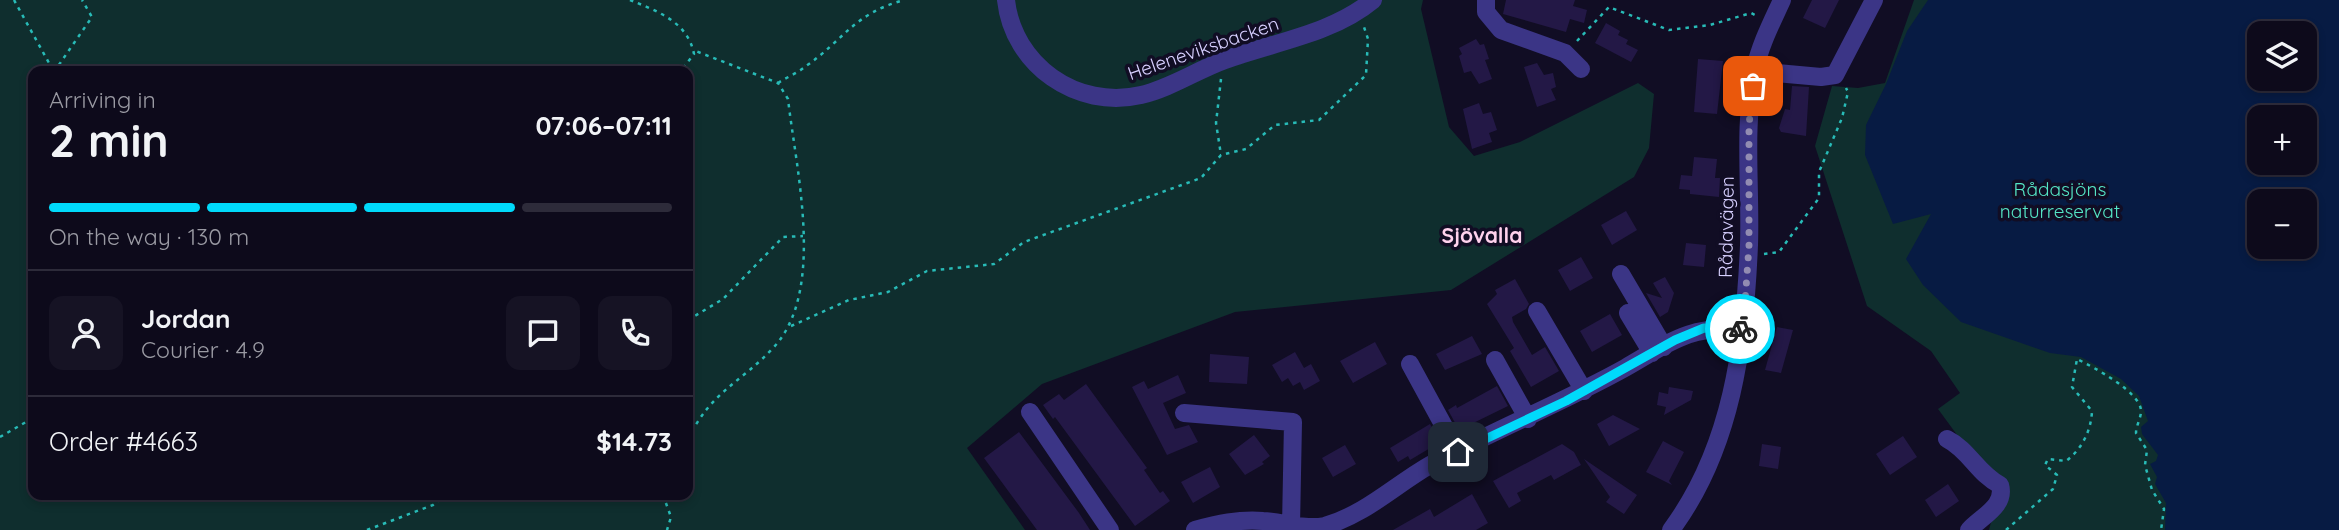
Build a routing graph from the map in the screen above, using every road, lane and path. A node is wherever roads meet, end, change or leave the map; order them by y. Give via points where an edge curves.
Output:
1 (14, 0) edge
2 (82, 0) edge
3 (630, 0) edge
4 (904, 0) edge
5 (1006, 0) edge
6 (1486, 0) edge
7 (1782, 0) edge
8 (1874, 0) edge
9 (1366, 6) edge
10 (1760, 18) dead end
11 (694, 50) junction
12 (1565, 53) junction
13 (1224, 61) junction
14 (51, 66) edge
15 (58, 66) edge
16 (684, 66) edge
17 (1581, 69) dead end
18 (1749, 69) junction
19 (1835, 75) junction
20 (778, 83) junction
21 (1222, 155) junction
22 (803, 236) junction
23 (1763, 254) dead end
24 (1621, 274) dead end
25 (1536, 311) dead end
26 (1628, 313) dead end
27 (693, 317) edge
28 (791, 326) junction
29 (1743, 330) junction
30 (1658, 350) junction
31 (1495, 360) dead end
32 (1410, 364) dead end
33 (1584, 391) junction
34 (1030, 412) dead end
35 (1184, 412) dead end
36 (1528, 419) junction
37 (28, 421) edge
38 (693, 430) edge
39 (0, 437) edge
40 (1947, 439) dead end
41 (1458, 452) junction
42 (439, 500) edge
43 (665, 500) edge
44 (1302, 528) edge
45 (367, 530) edge
46 (667, 530) edge
47 (1110, 530) edge
48 (1195, 530) edge
49 (1671, 530) edge
50 (1969, 530) edge
51 (2006, 530) edge
52 (2161, 530) edge

1 - 14 path
2 - 15 path via 92,17
3 - 11 path via 682,28
4 - 20 path via 878,7 856,21 807,66
5 - 13 street, Heleneviksbacken via 1014,31 1030,59 1069,88 1119,97 1141,95
6 - 12 street via 1486,12 1501,30
7 - 18 street, Rådavägen
8 - 19 street
9 - 13 street, Heleneviksbacken via 1308,34
9 - 21 path via 1366,75 1319,120 1275,125 1246,149
10 - 12 path via 1751,13 1669,30 1609,7
11 - 16 path
11 - 20 path
12 - 17 street
13 - 21 path via 1216,123
18 - 19 street
18 - 29 street, Rådavägen via 1749,246
19 - 23 path via 1849,92 1819,172 1819,198 1779,252
20 - 22 path via 788,99
21 - 28 path via 1201,178 1024,242 993,264 927,271 888,292 849,300
22 - 27 path via 783,237 723,299
22 - 28 path via 802,287
24 - 30 street
25 - 33 street
26 - 30 street
28 - 38 path via 706,408
29 - 30 street via 1704,328
29 - 49 street, Rådavägen via 1735,381 1715,449
30 - 33 street
31 - 36 street
32 - 41 street
33 - 36 street
34 - 47 street
35 - 44 street via 1293,422
36 - 41 street
37 - 39 path
40 - 50 street via 1958,444 2002,492 1998,504
41 - 44 street via 1378,502 1325,526
42 - 45 path
43 - 46 path via 671,517
44 - 48 street via 1263,521 1224,522
51 - 52 path via 2053,489 2057,475 2045,465 2048,458 2066,461 2091,423 2092,411 2071,387 2077,359 2124,387 2139,405 2136,433 2147,450 2145,465 2164,509

